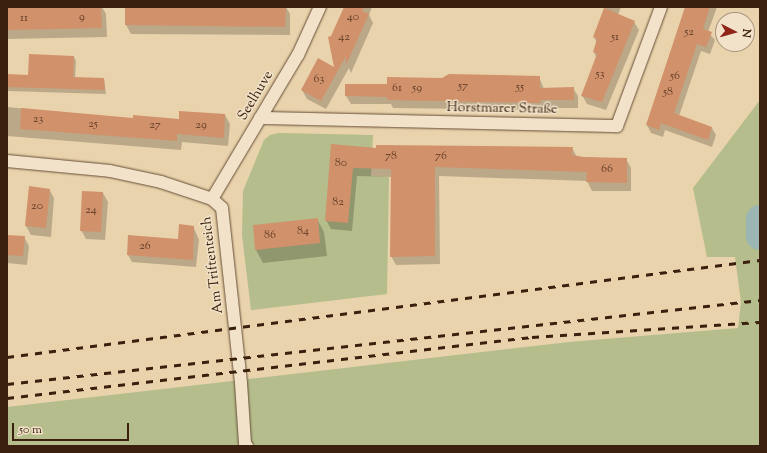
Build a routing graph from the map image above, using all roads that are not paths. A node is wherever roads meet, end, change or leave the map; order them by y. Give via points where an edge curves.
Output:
1 (320, 7) edge
2 (662, 7) edge
3 (260, 118) junction
4 (7, 161) edge
5 (212, 198) junction
6 (246, 445) edge

1 - 3 street, Seelhuve via 298,55
2 - 3 street, Horstmarer Straße via 617,126
3 - 5 street, Seelhuve
4 - 5 street, Am Triftenteich via 110,170
5 - 6 street, Am Triftenteich via 222,208

